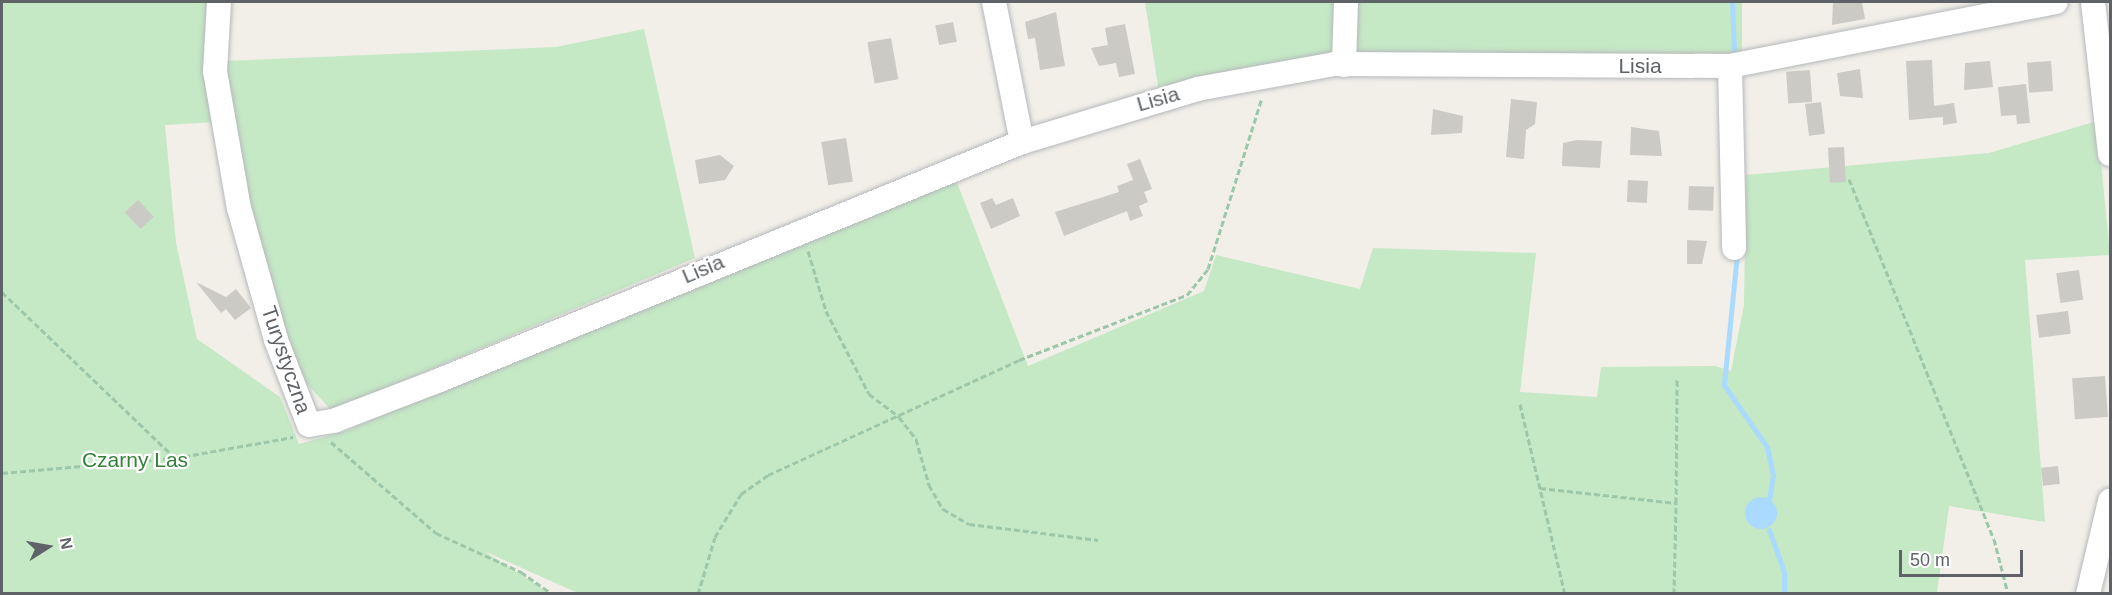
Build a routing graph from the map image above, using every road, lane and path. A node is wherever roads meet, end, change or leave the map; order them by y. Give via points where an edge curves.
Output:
1 (219, 2) edge
2 (994, 2) edge
3 (1346, 2) edge
4 (2056, 2) edge
5 (2093, 2) edge
6 (1344, 65) junction
7 (1730, 66) junction
8 (1270, 74) junction
9 (1022, 142) junction
10 (2110, 154) edge
11 (1849, 179) dead end
12 (802, 229) junction
13 (1734, 248) dead end
14 (2, 292) edge
15 (1677, 378) dead end
16 (1520, 404) dead end
17 (899, 417) junction
18 (309, 425) junction
19 (176, 458) junction
20 (2, 473) edge
21 (1540, 488) junction
22 (2110, 501) edge
23 (1676, 504) junction
24 (1098, 540) dead end
25 (553, 594) edge
26 (698, 594) edge
27 (1565, 594) edge
28 (1674, 594) edge
29 (2008, 594) edge
30 (2088, 594) edge

1 - 18 street, Turystyczna via 214,71 239,208 276,340
2 - 9 street
3 - 6 street
4 - 7 street, Lisia
5 - 10 street
6 - 7 street, Lisia
6 - 8 street, Lisia
7 - 13 street
8 - 9 street, Lisia via 1165,97
8 - 17 path via 1208,269 1187,295 1019,360
9 - 12 street, Lisia
11 - 29 path via 1994,539
12 - 17 path via 826,311 869,394
12 - 18 street, Lisia via 440,380 336,420
14 - 19 path
15 - 23 path
16 - 21 path
17 - 24 path via 916,439 929,485 943,509 969,524
17 - 26 path via 768,475 741,494 716,537
18 - 19 path via 276,444
18 - 25 path, Turystyczna via 436,533 521,572
19 - 20 path
21 - 23 path
21 - 27 path
22 - 30 street
23 - 28 path

